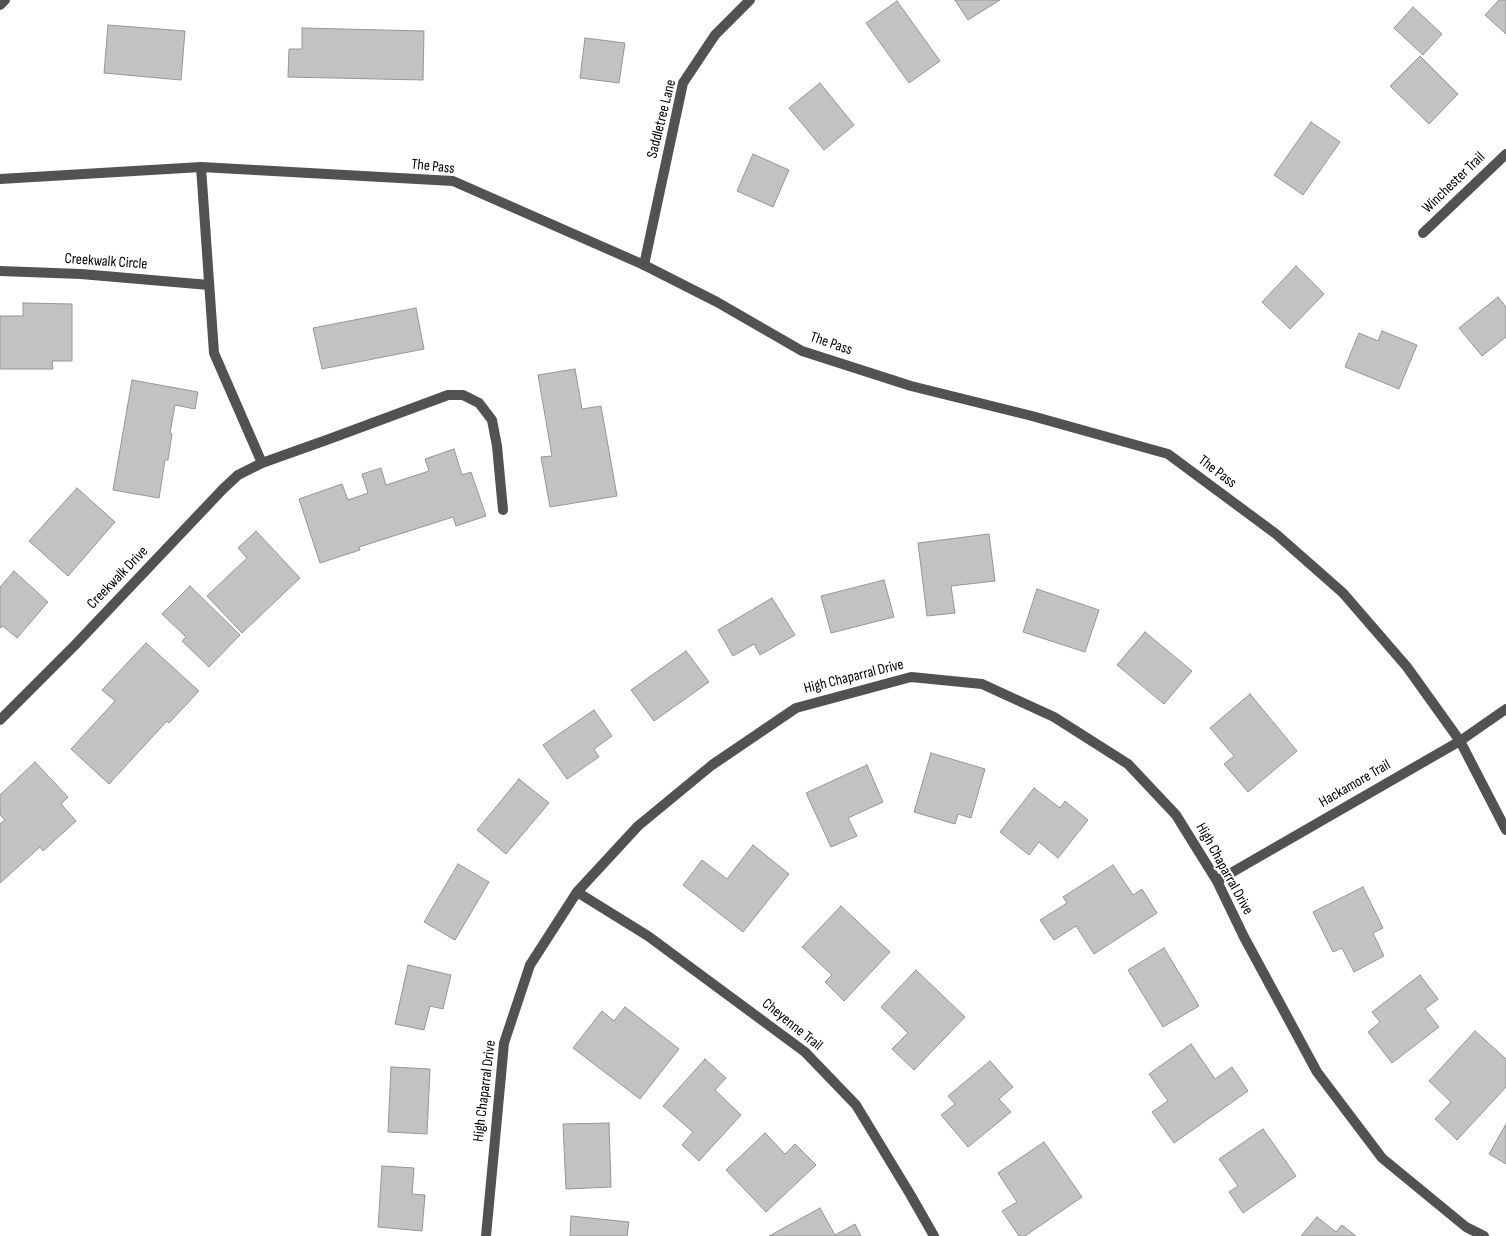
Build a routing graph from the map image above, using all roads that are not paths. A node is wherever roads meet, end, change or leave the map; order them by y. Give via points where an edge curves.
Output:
1 (5, 0) edge
2 (750, 0) edge
3 (0, 5) edge
4 (1506, 154) edge
5 (201, 168) junction
6 (0, 178) edge
7 (1423, 233) dead end
8 (644, 265) junction
9 (0, 270) edge
10 (209, 285) junction
11 (262, 462) junction
12 (503, 510) dead end
13 (1506, 709) edge
14 (0, 720) edge
15 (1460, 742) junction
16 (1506, 830) edge
17 (1217, 881) junction
18 (577, 892) junction
19 (486, 1236) edge
20 (934, 1236) edge
21 (1484, 1236) edge

1 - 3 street
2 - 8 street, Saddletree Lane via 715,35 683,83
4 - 7 street, Winchester Trail
5 - 6 street, The Pass
5 - 8 street, The Pass via 453,181
5 - 10 street
8 - 15 street, The Pass via 802,351 911,386 1168,454 1276,534 1343,593 1407,667
9 - 10 street, Creekwalk Circle
10 - 11 street via 214,353
11 - 12 street, Creekwalk Drive via 448,394 463,395 479,403 492,420 498,446
11 - 14 street, Creekwalk Drive via 238,474
13 - 15 street, Hackamore Trail
15 - 16 street, The Pass
15 - 17 street, Hackamore Trail
17 - 18 street, High Chaparral Drive via 1176,815 1128,764 1054,717 982,684 911,677 796,708 712,765 638,826
17 - 21 street, High Chaparral Drive via 1323,1080 1382,1158 1466,1226
18 - 19 street, High Chaparral Drive via 530,965 504,1043
18 - 20 street, Cheyenne Trail via 648,936 805,1052 856,1105

